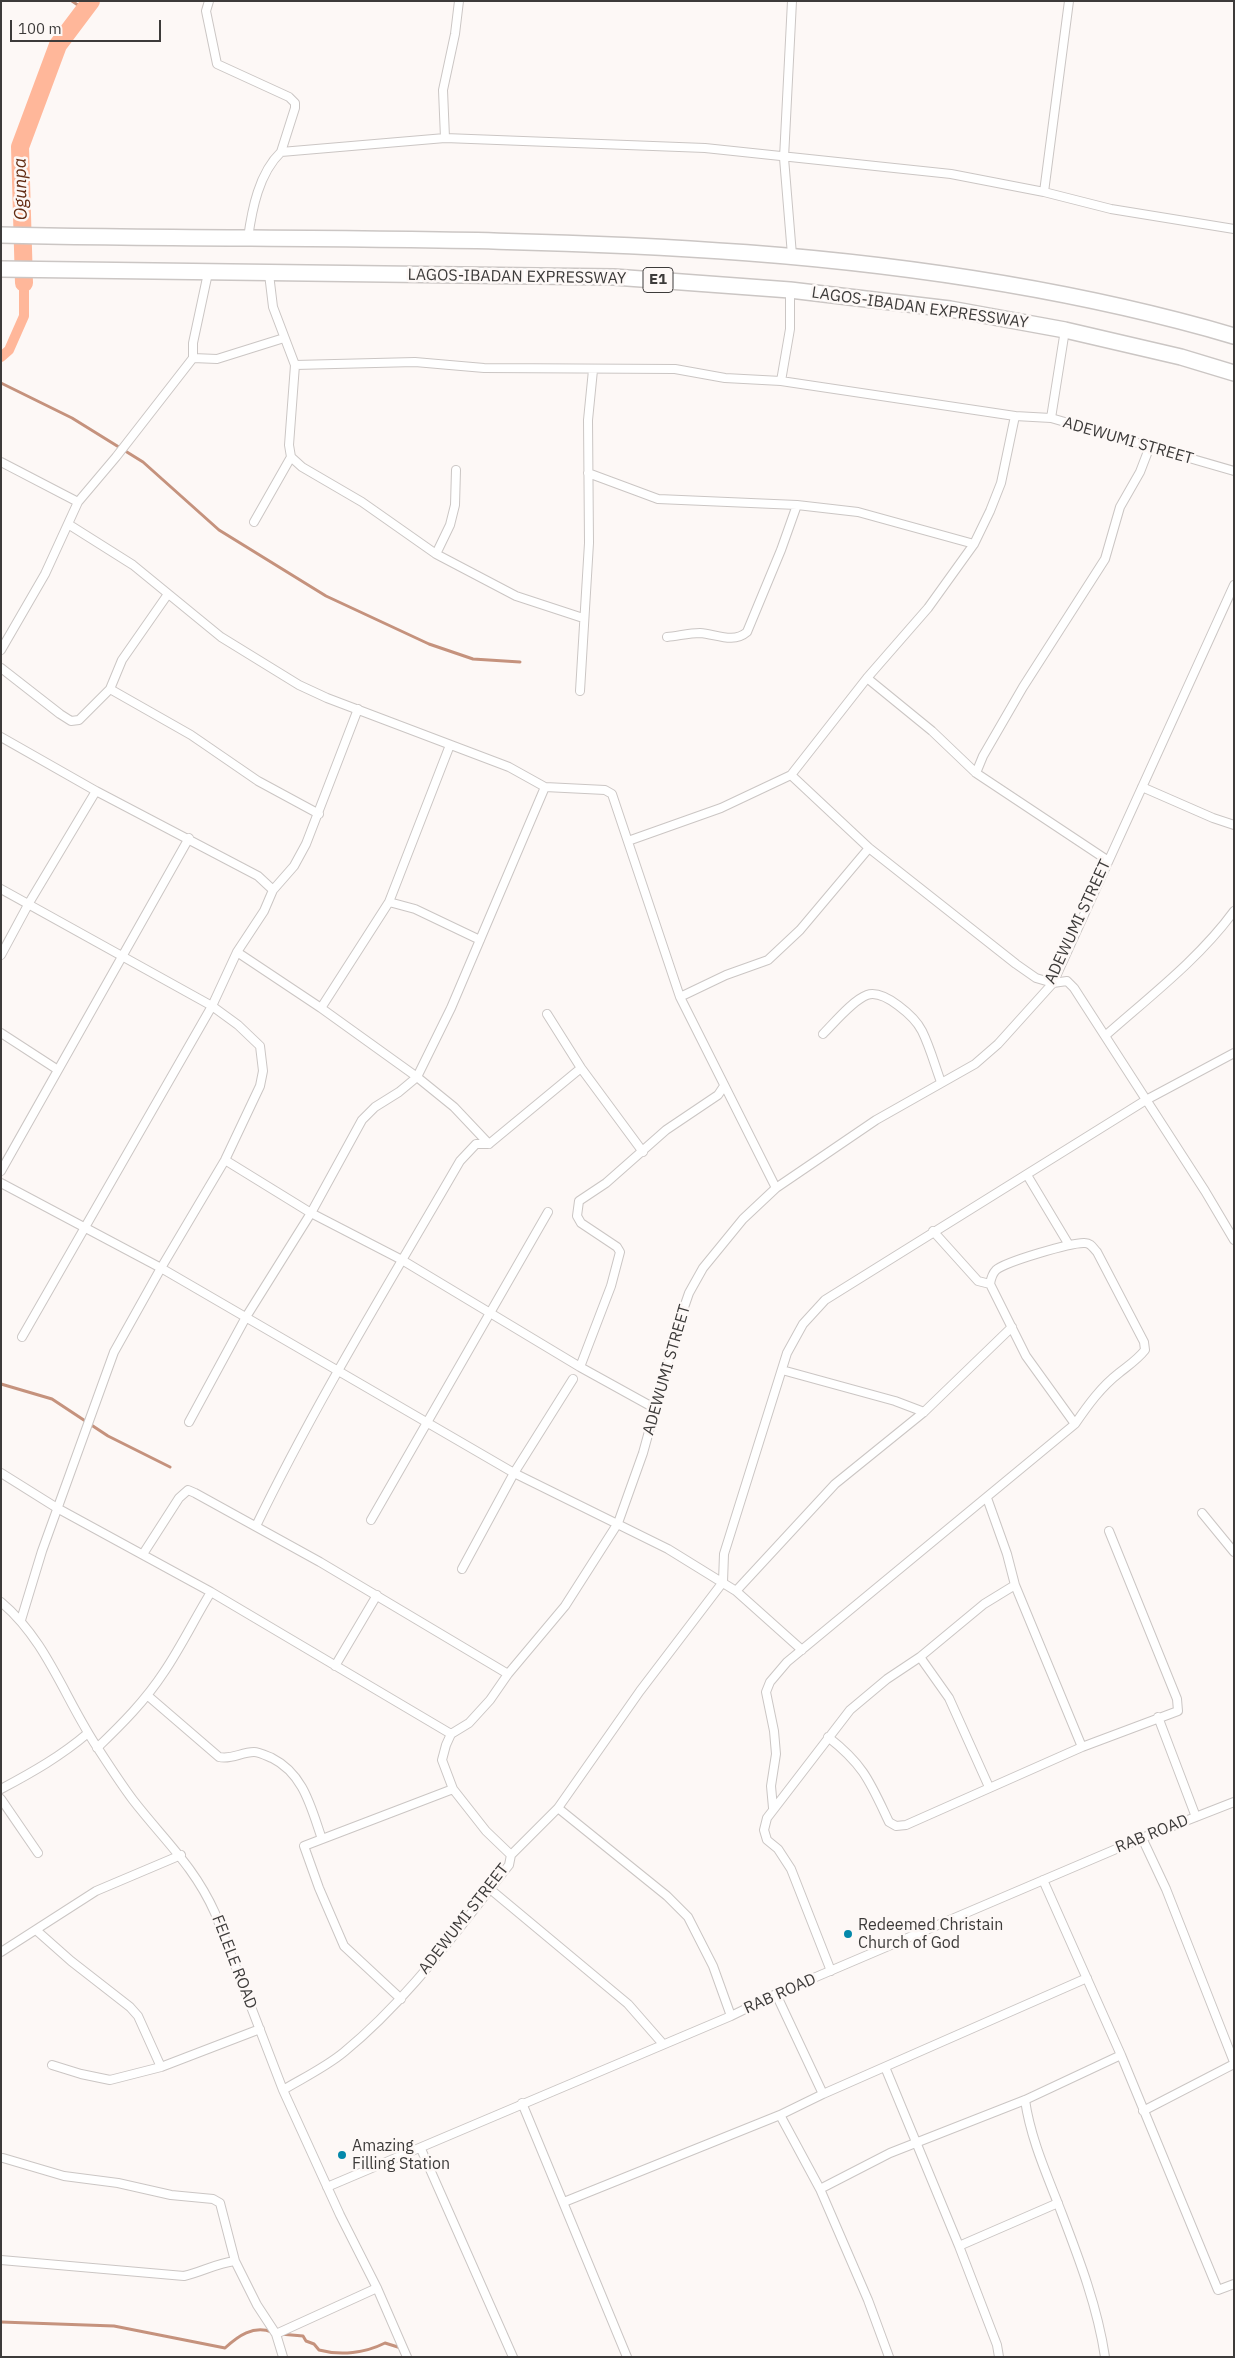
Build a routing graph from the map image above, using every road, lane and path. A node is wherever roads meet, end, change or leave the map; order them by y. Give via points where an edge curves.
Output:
1 (209, 1) edge
2 (458, 1) edge
3 (792, 1) edge
4 (1069, 1) edge
5 (445, 138) junction
6 (281, 152) junction
7 (784, 158) junction
8 (1044, 192) junction
9 (1234, 229) edge
10 (1, 235) edge
11 (248, 238) junction
12 (792, 255) junction
13 (1, 269) edge
14 (208, 273) junction
15 (269, 274) junction
16 (790, 290) junction
17 (1065, 330) junction
18 (1234, 336) edge
19 (284, 338) junction
20 (193, 358) junction
21 (296, 365) junction
22 (593, 370) junction
23 (1234, 373) edge
24 (781, 381) junction
25 (1015, 416) junction
26 (1051, 418) junction
27 (1150, 446) junction
28 (291, 457) junction
29 (1, 462) edge
30 (456, 470) dead end
31 (1234, 471) edge
32 (588, 473) junction
33 (78, 502) junction
34 (797, 505) junction
35 (254, 522) dead end
36 (68, 524) junction
37 (974, 544) junction
38 (436, 554) junction
39 (1234, 585) edge
40 (168, 594) junction
41 (583, 618) junction
42 (667, 637) dead end
43 (1, 650) edge
44 (1, 668) edge
45 (867, 678) junction
46 (110, 689) junction
47 (580, 691) dead end
48 (358, 709) junction
49 (3, 741) edge
50 (450, 745) junction
51 (976, 773) junction
52 (791, 775) junction
53 (545, 787) junction
54 (1142, 787) junction
55 (96, 791) junction
56 (319, 814) junction
57 (1234, 825) edge
58 (189, 838) junction
59 (628, 841) junction
60 (869, 848) junction
61 (1107, 860) junction
62 (1, 889) edge
63 (274, 890) junction
64 (389, 902) junction
65 (29, 904) junction
66 (1234, 911) edge
67 (480, 940) junction
68 (237, 952) junction
69 (1, 955) edge
70 (121, 955) junction
71 (1052, 984) junction
72 (680, 997) junction
73 (212, 1006) junction
74 (321, 1008) junction
75 (547, 1014) dead end
76 (1, 1033) edge
77 (823, 1034) dead end
78 (1105, 1036) junction
79 (1234, 1053) edge
80 (581, 1068) junction
81 (58, 1070) junction
82 (417, 1077) junction
83 (941, 1082) junction
84 (724, 1086) junction
85 (1146, 1100) junction
86 (489, 1144) junction
87 (643, 1152) junction
88 (225, 1160) junction
89 (1, 1171) edge
90 (1027, 1175) junction
91 (1, 1183) edge
92 (776, 1188) junction
93 (548, 1212) dead end
94 (311, 1213) junction
95 (85, 1227) junction
96 (933, 1231) junction
97 (1234, 1240) edge
98 (1070, 1245) junction
99 (402, 1260) junction
100 (161, 1268) junction
101 (990, 1284) junction
102 (490, 1311) junction
103 (246, 1317) junction
104 (1012, 1327) junction
105 (22, 1337) dead end
106 (580, 1367) junction
107 (337, 1370) junction
108 (782, 1370) junction
109 (573, 1379) dead end
110 (656, 1409) junction
111 (924, 1412) junction
112 (189, 1422) dead end
113 (426, 1423) junction
114 (1075, 1424) junction
115 (1, 1473) edge
116 (514, 1473) junction
117 (988, 1498) junction
118 (58, 1508) junction
119 (1202, 1513) dead end
120 (371, 1520) dead end
121 (618, 1523) junction
122 (256, 1526) junction
123 (1109, 1531) dead end
124 (1234, 1552) edge
125 (143, 1554) junction
126 (462, 1569) dead end
127 (723, 1582) junction
128 (1015, 1585) junction
129 (736, 1591) junction
130 (211, 1592) junction
131 (377, 1595) junction
132 (1, 1602) edge
133 (21, 1620) junction
134 (802, 1650) junction
135 (920, 1657) junction
136 (335, 1666) junction
137 (508, 1674) junction
138 (148, 1695) junction
139 (1158, 1718) junction
140 (88, 1733) junction
141 (451, 1734) junction
142 (828, 1737) junction
143 (1082, 1747) junction
144 (97, 1748) junction
145 (989, 1787) junction
146 (1, 1789) edge
147 (453, 1790) junction
148 (1, 1799) edge
149 (1234, 1802) edge
150 (558, 1808) junction
151 (772, 1808) junction
152 (1196, 1817) junction
153 (1142, 1838) junction
154 (322, 1839) junction
155 (38, 1853) dead end
156 (181, 1855) junction
157 (511, 1855) junction
158 (1043, 1880) junction
159 (490, 1889) junction
160 (36, 1930) junction
161 (1, 1952) edge
162 (830, 1971) junction
163 (1087, 1978) junction
164 (776, 1994) junction
165 (401, 1999) junction
166 (731, 2016) junction
167 (260, 2029) junction
168 (663, 2044) junction
169 (1120, 2056) junction
170 (1234, 2063) edge
171 (52, 2065) dead end
172 (161, 2067) junction
173 (885, 2067) junction
174 (283, 2090) junction
175 (823, 2094) junction
176 (1025, 2100) junction
177 (522, 2104) junction
178 (1143, 2111) junction
179 (780, 2115) junction
180 (915, 2142) junction
181 (420, 2149) junction
182 (3, 2158) dead end
183 (327, 2187) junction
184 (820, 2189) junction
185 (564, 2202) junction
186 (1058, 2203) junction
187 (959, 2246) junction
188 (1, 2260) edge
189 (235, 2260) junction
190 (1234, 2284) edge
191 (378, 2288) junction
192 (276, 2334) junction
193 (283, 2357) edge
194 (407, 2357) edge
195 (513, 2357) edge
196 (627, 2357) edge
197 (889, 2357) edge
198 (999, 2357) edge
199 (1105, 2357) edge

1 - 6 street via 206,11 217,64 290,96 294,103
2 - 5 street via 455,34 443,90
3 - 7 street
4 - 8 street
5 - 6 street
5 - 7 street via 705,148
6 - 11 street via 272,160 253,208
7 - 8 street via 950,174
7 - 12 street
8 - 9 street via 1111,209
10 - 11 highway, LAGOS-IBADAN EXPRESSWAY / E1
11 - 12 highway, LAGOS-IBADAN EXPRESSWAY / E1 via 594,244
12 - 18 highway, LAGOS-IBADAN EXPRESSWAY / E1 via 966,276 1175,318
13 - 14 highway, LAGOS-IBADAN EXPRESSWAY / E1
14 - 15 highway, LAGOS-IBADAN EXPRESSWAY / E1
14 - 20 street via 193,343
15 - 16 highway, LAGOS-IBADAN EXPRESSWAY / E1 via 614,277
15 - 19 street via 273,308
16 - 17 highway, LAGOS-IBADAN EXPRESSWAY / E1 via 950,309
16 - 24 street via 790,329
17 - 23 highway, LAGOS-IBADAN EXPRESSWAY / E1
17 - 26 street, ADEWUMI STREET
19 - 20 street via 217,359
19 - 21 street
20 - 33 street
21 - 22 street via 415,362 484,368
21 - 28 street via 289,445
22 - 24 street via 674,369 725,378
22 - 32 street via 588,420
24 - 25 street
25 - 26 street
25 - 37 street via 1002,483
26 - 27 street, ADEWUMI STREET
27 - 31 street, ADEWUMI STREET
27 - 51 street via 1140,472 1120,507 1105,559 1023,687 982,756
28 - 35 street
28 - 38 street
29 - 33 street
30 - 38 street via 450,525
32 - 34 street via 658,499
32 - 41 street via 589,543
33 - 36 street
34 - 37 street via 858,512
34 - 42 street via 782,550 747,632 740,638 699,633
36 - 40 street via 133,565
36 - 43 street via 45,574
37 - 45 street via 928,608
38 - 41 street via 516,596
39 - 54 street, ADEWUMI STREET
40 - 46 street via 122,660
40 - 48 street via 241,650 299,685
41 - 47 street
44 - 46 street via 71,721 80,720
45 - 51 street via 932,731
45 - 52 street
46 - 56 street via 191,735 258,781
48 - 50 street
48 - 56 street
49 - 55 street
50 - 53 street via 509,767
50 - 64 street
51 - 61 street
52 - 59 street via 721,808
52 - 60 street
53 - 59 street via 605,790 612,794
53 - 67 street
54 - 57 street
54 - 61 street, ADEWUMI STREET
55 - 58 street
55 - 65 street
56 - 63 street via 294,866
58 - 63 street via 258,876
58 - 70 street
59 - 72 street
60 - 71 street via 1016,964 1036,978
60 - 72 street via 800,930 768,960
61 - 71 street, ADEWUMI STREET
62 - 65 street
63 - 68 street
64 - 67 street via 415,909
64 - 74 street
65 - 69 street
65 - 70 street
66 - 78 street via 1222,928 1183,966
67 - 82 street
68 - 73 street
68 - 74 street
70 - 73 street
70 - 81 street
71 - 78 street via 1067,981
71 - 83 street, ADEWUMI STREET via 998,1044 975,1064
72 - 84 street
73 - 88 street via 260,1046 262,1059 260,1086
73 - 95 street
74 - 82 street
75 - 80 street
76 - 81 street
77 - 83 street via 861,998 870,994 881,995 901,1008 921,1030
78 - 85 street
79 - 85 street
80 - 86 street
80 - 87 street
81 - 89 street
82 - 86 street via 454,1106
82 - 94 street via 374,1107 362,1120
83 - 92 street, ADEWUMI STREET via 876,1120
84 - 87 street via 718,1095 666,1130
84 - 92 street
85 - 90 street
85 - 97 street
86 - 99 street via 476,1144 460,1161
87 - 106 street via 579,1201 576,1216 620,1252 611,1286
88 - 94 street
88 - 100 street
90 - 96 street
90 - 98 street
91 - 95 street
92 - 110 street, ADEWUMI STREET via 743,1219 703,1268 689,1293
93 - 102 street
94 - 99 street
94 - 103 street
95 - 100 street
95 - 105 street
96 - 101 street via 978,1281
96 - 108 street via 825,1300 804,1324 787,1353
98 - 101 street via 1000,1268 991,1276
98 - 114 street via 1090,1244 1097,1252 1144,1342 1145,1350 1097,1393
99 - 102 street
99 - 107 street
100 - 103 street
100 - 118 street via 114,1352
101 - 104 street
102 - 106 street
102 - 113 street
103 - 107 street
103 - 112 street
104 - 111 street
104 - 114 street via 1026,1356
106 - 110 street
107 - 113 street
107 - 122 street
108 - 111 street
108 - 127 street via 724,1554
109 - 116 street
110 - 121 street, ADEWUMI STREET via 633,1486
111 - 129 street via 836,1484
113 - 116 street
113 - 120 street
114 - 117 street
115 - 118 street
116 - 121 street
116 - 126 street
117 - 128 street via 1008,1554
117 - 134 street
118 - 125 street
118 - 133 street
119 - 124 street
121 - 127 street via 668,1548
121 - 137 street, ADEWUMI STREET via 565,1606
122 - 125 street via 203,1495 188,1490 179,1498
122 - 131 street
123 - 139 street via 1177,1699 1178,1712
125 - 130 street
127 - 129 street
127 - 150 street via 640,1691
128 - 135 street via 984,1604
128 - 143 street
129 - 134 street
130 - 136 street
130 - 138 street
131 - 136 street
131 - 137 street
132 - 133 street, FELELE ROAD
133 - 140 street, FELELE ROAD via 70,1697
134 - 151 street via 786,1662 766,1692 776,1754 771,1786
135 - 142 street via 850,1710
135 - 145 street via 949,1698
136 - 141 street
137 - 141 street, ADEWUMI STREET via 469,1723
138 - 144 street
138 - 154 street via 219,1757 228,1759 254,1752 292,1770
139 - 143 street
139 - 152 street
140 - 144 street, FELELE ROAD
140 - 146 street via 45,1766
141 - 147 street, ADEWUMI STREET via 442,1760
142 - 145 street via 850,1754 867,1775 889,1822 896,1826 906,1825
142 - 151 street
143 - 145 street
144 - 156 street, FELELE ROAD via 133,1800
147 - 154 street
147 - 157 street, ADEWUMI STREET via 486,1831
148 - 155 street
149 - 152 street, RAB ROAD
150 - 157 street
150 - 166 street via 667,1896 688,1917 713,1966
151 - 162 street via 764,1830 767,1840 778,1849 791,1869
152 - 153 street, RAB ROAD
153 - 158 street, RAB ROAD
153 - 170 street via 1166,1889
154 - 165 street via 304,1846 337,1933 353,1956
156 - 160 street via 96,1892
156 - 167 street, FELELE ROAD via 210,1902
157 - 159 street, ADEWUMI STREET via 509,1865
158 - 162 street, RAB ROAD
158 - 163 street
159 - 165 street, ADEWUMI STREET
159 - 168 street via 628,2004
160 - 161 street
160 - 172 street via 130,2007 138,2016
162 - 164 street, RAB ROAD
163 - 169 street
163 - 173 street
164 - 166 street, RAB ROAD
164 - 175 street
165 - 174 street, ADEWUMI STREET via 343,2053
166 - 168 street, RAB ROAD
167 - 172 street
167 - 174 street, FELELE ROAD
168 - 177 street, RAB ROAD
169 - 176 street
169 - 178 street
170 - 178 street
171 - 172 street via 110,2080
173 - 175 street
173 - 180 street
174 - 183 street, FELELE ROAD
175 - 179 street
176 - 180 street
176 - 186 street via 1033,2135
177 - 181 street, RAB ROAD
177 - 185 street
178 - 190 street via 1218,2290
179 - 184 street
179 - 185 street
180 - 184 street
180 - 187 street
181 - 183 street, RAB ROAD
181 - 195 street
182 - 189 street via 64,2176 213,2199 224,2210
183 - 191 street, FELELE ROAD
184 - 197 street
185 - 196 street
186 - 187 street
186 - 199 street via 1101,2326
187 - 198 street
188 - 189 street via 184,2276
189 - 192 street via 257,2305
191 - 192 street
191 - 194 street, FELELE ROAD
192 - 193 street

